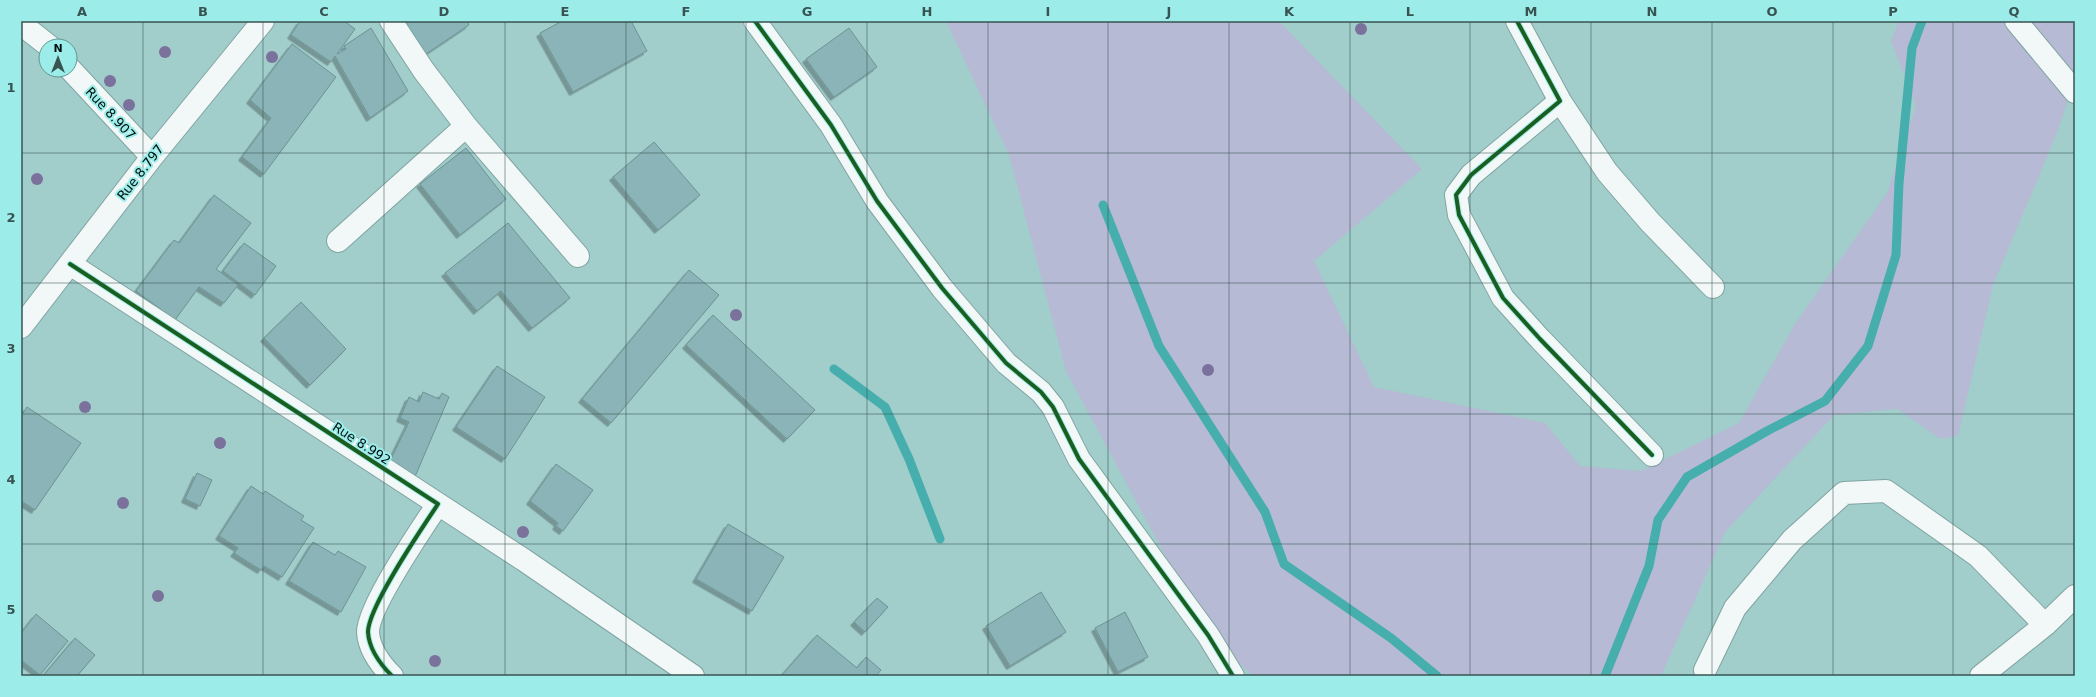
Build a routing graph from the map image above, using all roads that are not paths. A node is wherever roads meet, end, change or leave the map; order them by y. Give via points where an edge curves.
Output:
1 (263, 21) edge
2 (391, 21) edge
3 (755, 21) edge
4 (1517, 21) edge
5 (2016, 21) edge
6 (21, 24) edge
7 (39, 38) edge
8 (78, 78) edge
9 (2075, 92) edge
10 (1560, 102) junction
11 (466, 126) junction
12 (152, 157) junction
13 (338, 241) dead end
14 (578, 256) dead end
15 (70, 264) junction
16 (1714, 287) dead end
17 (21, 327) edge
18 (1652, 455) dead end
19 (438, 504) junction
20 (2075, 596) edge
21 (2045, 625) junction
22 (1705, 670) dead end
23 (392, 676) edge
24 (693, 676) edge
25 (1233, 676) edge
26 (1981, 676) edge

1 - 12 street, Rue 8.797
2 - 11 street via 424,71
3 - 25 street via 831,125 877,201 942,288 1006,363 1041,392 1053,407 1079,460 1208,635
4 - 10 street
5 - 9 street
6 - 7 street
8 - 12 street, Rue 8.907
10 - 16 street via 1607,172 1650,222
10 - 18 street via 1471,175 1456,195 1459,215 1503,298 1540,340
11 - 13 street
11 - 14 street
12 - 15 street, Rue 8.797
15 - 17 street, Rue 8.797
15 - 19 street, Rue 8.992
19 - 23 street via 376,604 368,630 371,645 380,663
19 - 24 street, Rue 8.992
20 - 21 street
21 - 22 street via 1978,556 1886,491 1844,493 1792,540 1735,608
21 - 26 street

